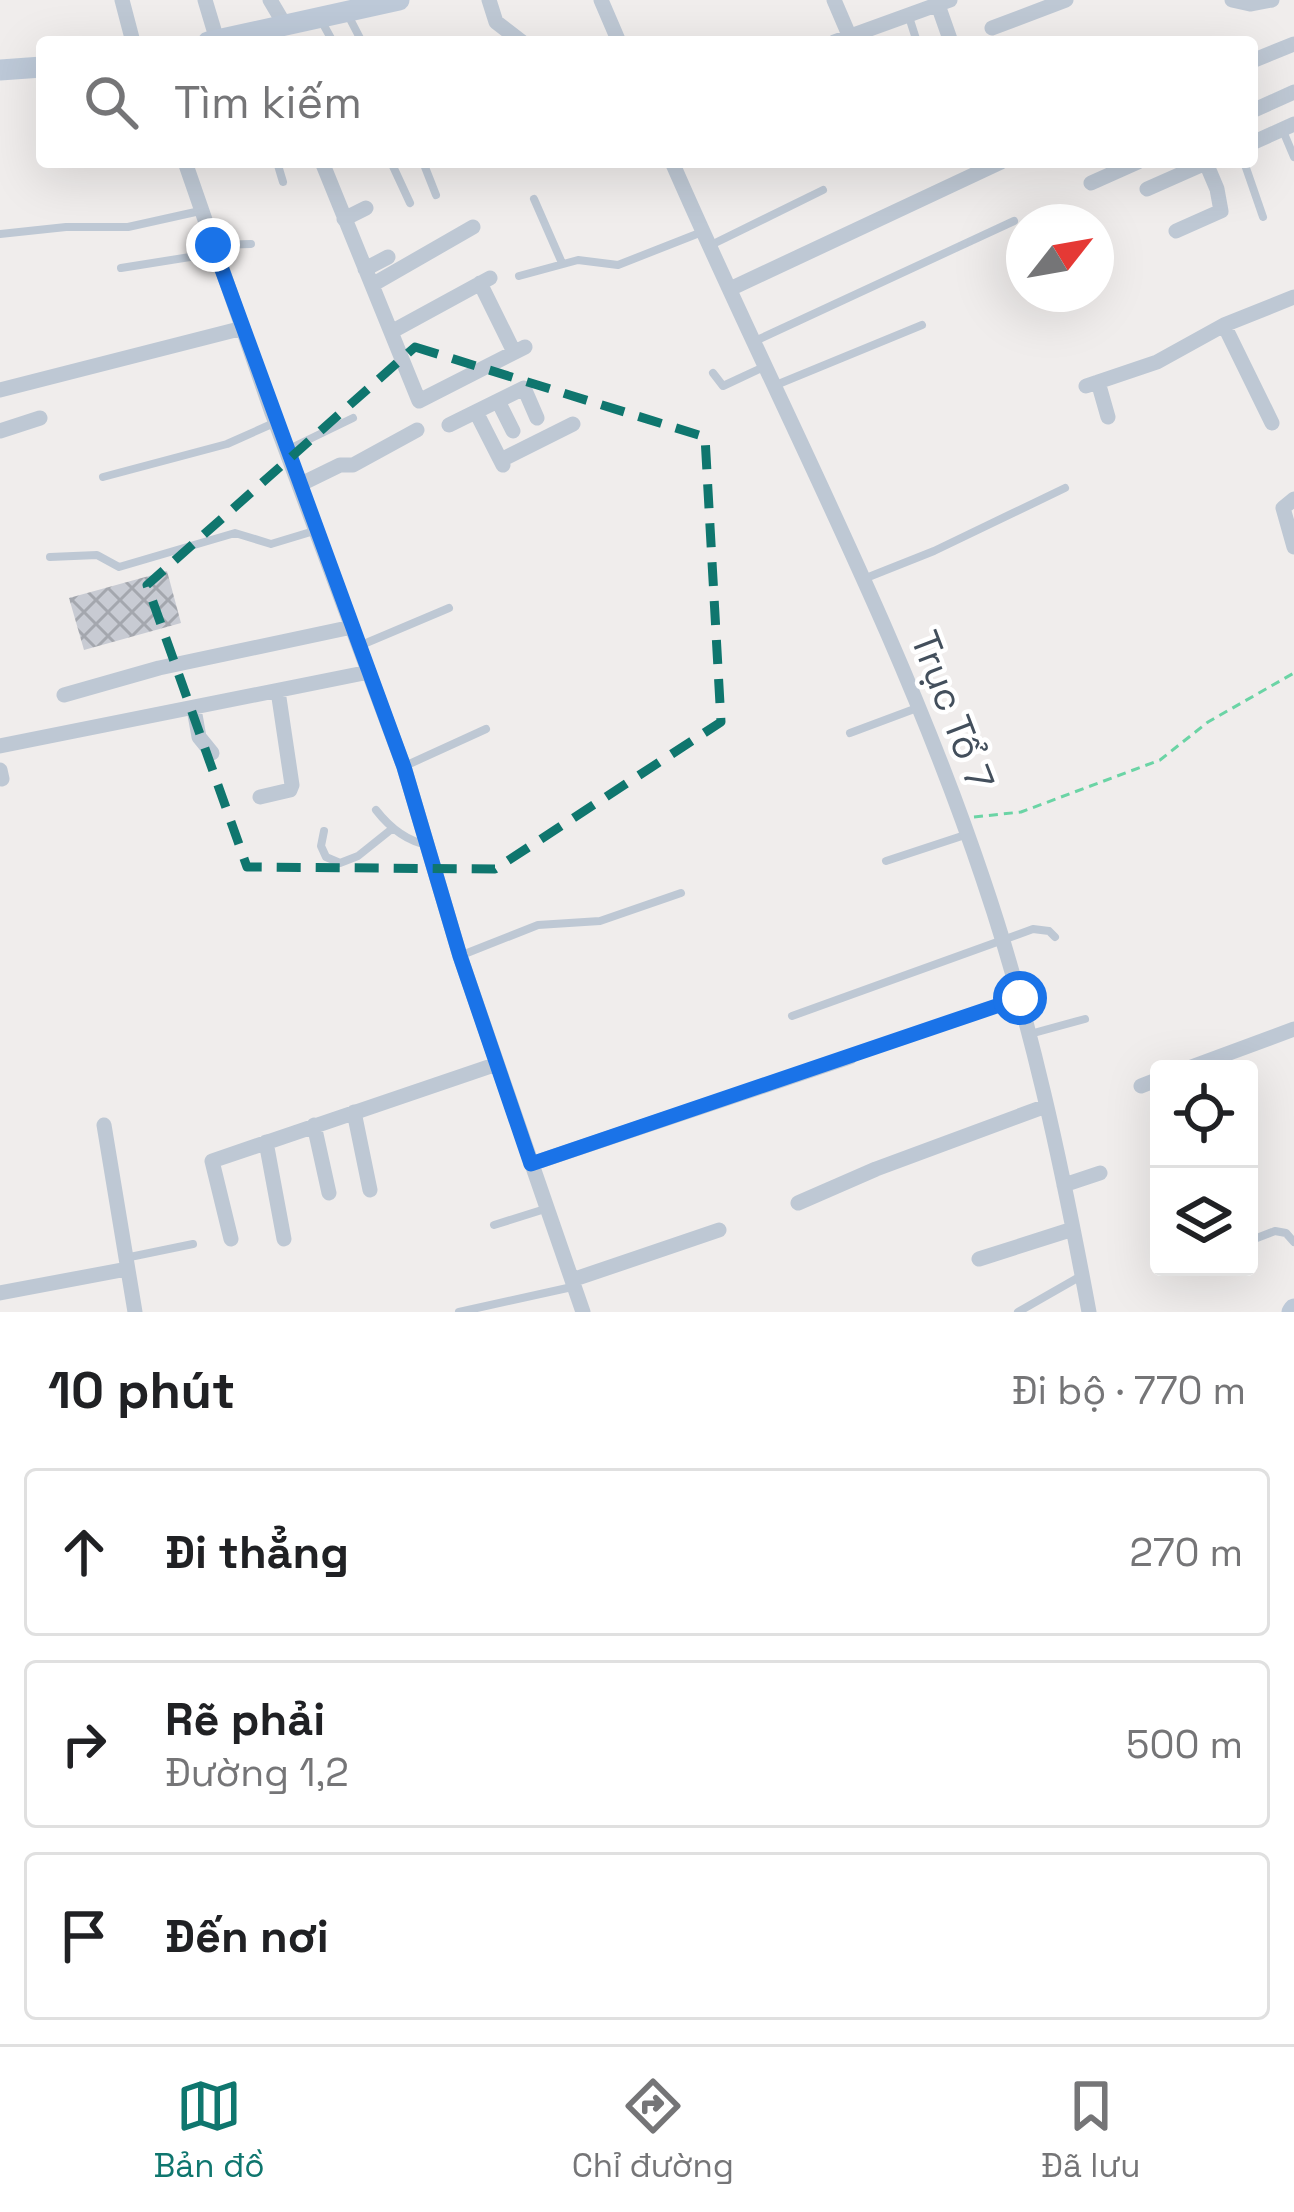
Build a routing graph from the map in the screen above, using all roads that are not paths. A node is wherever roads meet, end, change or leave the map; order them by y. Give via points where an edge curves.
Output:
1 (122, 0) edge
2 (205, 0) edge
3 (271, 0) edge
4 (399, 0) edge
5 (489, 0) edge
6 (601, 0) edge
7 (835, 0) edge
8 (1066, 0) edge
9 (1232, 0) edge
10 (1272, 0) edge
11 (944, 2) edge
12 (329, 12) edge
13 (908, 16) junction
14 (992, 28) dead end
15 (275, 33) edge
16 (131, 36) edge
17 (224, 36) edge
18 (355, 36) edge
19 (514, 36) edge
20 (616, 36) edge
21 (844, 36) edge
22 (856, 36) edge
23 (915, 36) edge
24 (950, 36) edge
25 (1294, 44) edge
26 (1258, 59) edge
27 (2, 65) edge
28 (36, 67) edge
29 (1294, 92) edge
30 (1258, 108) edge
31 (1288, 127) edge
32 (1258, 140) edge
33 (1294, 157) edge
34 (186, 168) edge
35 (279, 168) edge
36 (324, 168) edge
37 (394, 168) edge
38 (425, 168) edge
39 (675, 168) edge
40 (972, 168) edge
41 (1125, 168) edge
42 (1194, 168) edge
43 (1209, 168) edge
44 (1246, 168) edge
45 (283, 182) dead end
46 (1091, 183) dead end
47 (1147, 189) dead end
48 (823, 190) dead end
49 (436, 195) dead end
50 (534, 199) dead end
51 (410, 203) dead end
52 (366, 208) dead end
53 (201, 211) junction
54 (1263, 218) dead end
55 (344, 219) junction
56 (1006, 225) edge
57 (473, 227) dead end
58 (1176, 231) dead end
59 (0, 234) edge
60 (706, 238) junction
61 (251, 244) dead end
62 (215, 249) junction
63 (388, 256) dead end
64 (563, 264) junction
65 (121, 268) dead end
66 (519, 276) dead end
67 (369, 277) junction
68 (730, 289) junction
69 (1294, 297) edge
70 (922, 325) dead end
71 (1224, 325) junction
72 (243, 328) junction
73 (391, 332) junction
74 (755, 341) junction
75 (767, 366) junction
76 (713, 373) dead end
77 (458, 383) junction
78 (776, 386) junction
79 (0, 390) edge
80 (498, 401) junction
81 (474, 413) junction
82 (1108, 417) dead end
83 (40, 418) dead end
84 (353, 418) dead end
85 (537, 418) dead end
86 (275, 422) junction
87 (1272, 423) dead end
88 (573, 424) dead end
89 (449, 425) dead end
90 (417, 430) dead end
91 (0, 431) edge
92 (513, 431) dead end
93 (286, 451) junction
94 (103, 477) dead end
95 (299, 485) junction
96 (1065, 488) dead end
97 (1294, 499) edge
98 (316, 530) junction
99 (1294, 548) edge
100 (50, 557) dead end
101 (865, 579) junction
102 (449, 608) dead end
103 (352, 627) junction
104 (359, 646) junction
105 (368, 672) junction
106 (278, 691) junction
107 (64, 695) dead end
108 (194, 709) junction
109 (917, 709) junction
110 (487, 729) dead end
111 (850, 733) dead end
112 (0, 746) edge
113 (212, 753) dead end
114 (404, 767) junction
115 (260, 797) dead end
116 (376, 810) dead end
117 (963, 827) junction
118 (392, 828) junction
119 (325, 832) dead end
120 (429, 845) junction
121 (886, 861) dead end
122 (681, 893) dead end
123 (1055, 937) dead end
124 (1002, 939) junction
125 (460, 956) junction
126 (1020, 998) junction
127 (792, 1016) dead end
128 (1085, 1019) dead end
129 (1294, 1029) edge
130 (1029, 1034) junction
131 (850, 1057) joint
132 (1210, 1060) edge
133 (497, 1064) junction
134 (1150, 1082) edge
135 (1141, 1086) dead end
136 (1046, 1106) junction
137 (354, 1112) junction
138 (104, 1124) dead end
139 (314, 1126) junction
140 (266, 1142) junction
141 (531, 1164) junction
142 (1100, 1173) dead end
143 (1064, 1185) junction
144 (370, 1190) dead end
145 (329, 1193) dead end
146 (798, 1204) dead end
147 (547, 1208) junction
148 (494, 1225) dead end
149 (1073, 1229) junction
150 (719, 1230) dead end
151 (1258, 1238) edge
152 (231, 1239) dead end
153 (284, 1239) dead end
154 (1294, 1243) edge
155 (193, 1244) dead end
156 (979, 1258) dead end
157 (126, 1263) junction
158 (1082, 1275) junction
159 (573, 1283) junction
160 (0, 1293) edge
161 (135, 1312) edge
162 (459, 1312) edge
163 (583, 1312) edge
164 (1018, 1312) edge
165 (1090, 1312) edge

1 - 16 street
2 - 17 street
3 - 15 street
4 - 12 street
5 - 19 street via 496,22
6 - 20 street
7 - 21 street
8 - 14 street
9 - 10 street
11 - 13 street
11 - 24 street
12 - 15 street
12 - 18 lane
13 - 22 street
13 - 23 lane
25 - 26 street
27 - 28 street
29 - 30 street
31 - 32 street
31 - 33 lane
34 - 53 street
35 - 45 lane
36 - 55 street
37 - 51 lane
38 - 49 lane
39 - 60 street, Trục Tổ 7
40 - 68 street
41 - 46 street
42 - 47 street
43 - 58 street via 1221,211
44 - 54 lane
48 - 60 lane
50 - 64 lane
52 - 55 street
53 - 59 lane via 128,227
53 - 62 street
55 - 67 street
56 - 74 lane
57 - 67 street
60 - 64 lane via 618,265
60 - 68 street, Trục Tổ 7
61 - 62 lane
62 - 65 lane
62 - 72 street
63 - 67 street
64 - 66 lane
67 - 73 street
68 - 74 street, Trục Tổ 7
69 - 71 street
70 - 78 lane
71 - 82 street via 1157,362 1092,384
71 - 87 street
72 - 79 street
72 - 86 street
73 - 77 street via 419,400
73 - 77 street via 485,281 520,350
74 - 75 street, Trục Tổ 7
75 - 76 lane via 723,386
75 - 78 street, Trục Tổ 7
77 - 81 street
78 - 101 street, Trục Tổ 7
80 - 81 street
80 - 85 street via 524,388
80 - 92 street
81 - 88 street via 502,463
81 - 89 street
83 - 91 street
84 - 93 lane
86 - 93 street
86 - 94 lane via 227,444
90 - 95 street
93 - 95 street
95 - 98 street
96 - 101 lane
97 - 99 street via 1282,508
98 - 100 lane via 271,544 236,533 119,567 97,555
98 - 103 street
101 - 109 street, Trục Tổ 7
102 - 104 lane
103 - 104 street
103 - 107 street
104 - 105 street
105 - 106 street
105 - 114 street
106 - 108 street
106 - 115 street via 292,785
108 - 112 street
108 - 113 street
109 - 111 lane
109 - 117 street, Trục Tổ 7
110 - 114 lane
114 - 120 street
116 - 118 lane
117 - 121 lane
117 - 124 street, Trục Tổ 7
118 - 119 lane via 340,863 321,847
118 - 120 lane
120 - 125 street
122 - 125 lane via 600,921 538,925
123 - 124 lane via 1034,929
124 - 126 street, Trục Tổ 7
124 - 127 lane
125 - 133 street
126 - 130 street, Trục Tổ 7
126 - 131 lane
128 - 130 lane
129 - 132 street
130 - 136 street, Trục Tổ 7
131 - 141 street
133 - 137 street
133 - 141 street
134 - 135 street
136 - 143 street, Trục Tổ 7
136 - 146 street
137 - 139 street
137 - 144 street
138 - 157 street
139 - 140 street
139 - 145 street
140 - 152 street via 212,1161
140 - 153 street
141 - 147 street
142 - 143 street
143 - 149 street, Trục Tổ 7
147 - 148 lane
147 - 159 street
149 - 156 street
149 - 158 street, Trục Tổ 7
150 - 159 street
151 - 154 lane via 1275,1231
155 - 157 lane
157 - 160 street
157 - 161 street
158 - 164 lane
158 - 165 street, Trục Tổ 7
159 - 162 lane
159 - 163 street

